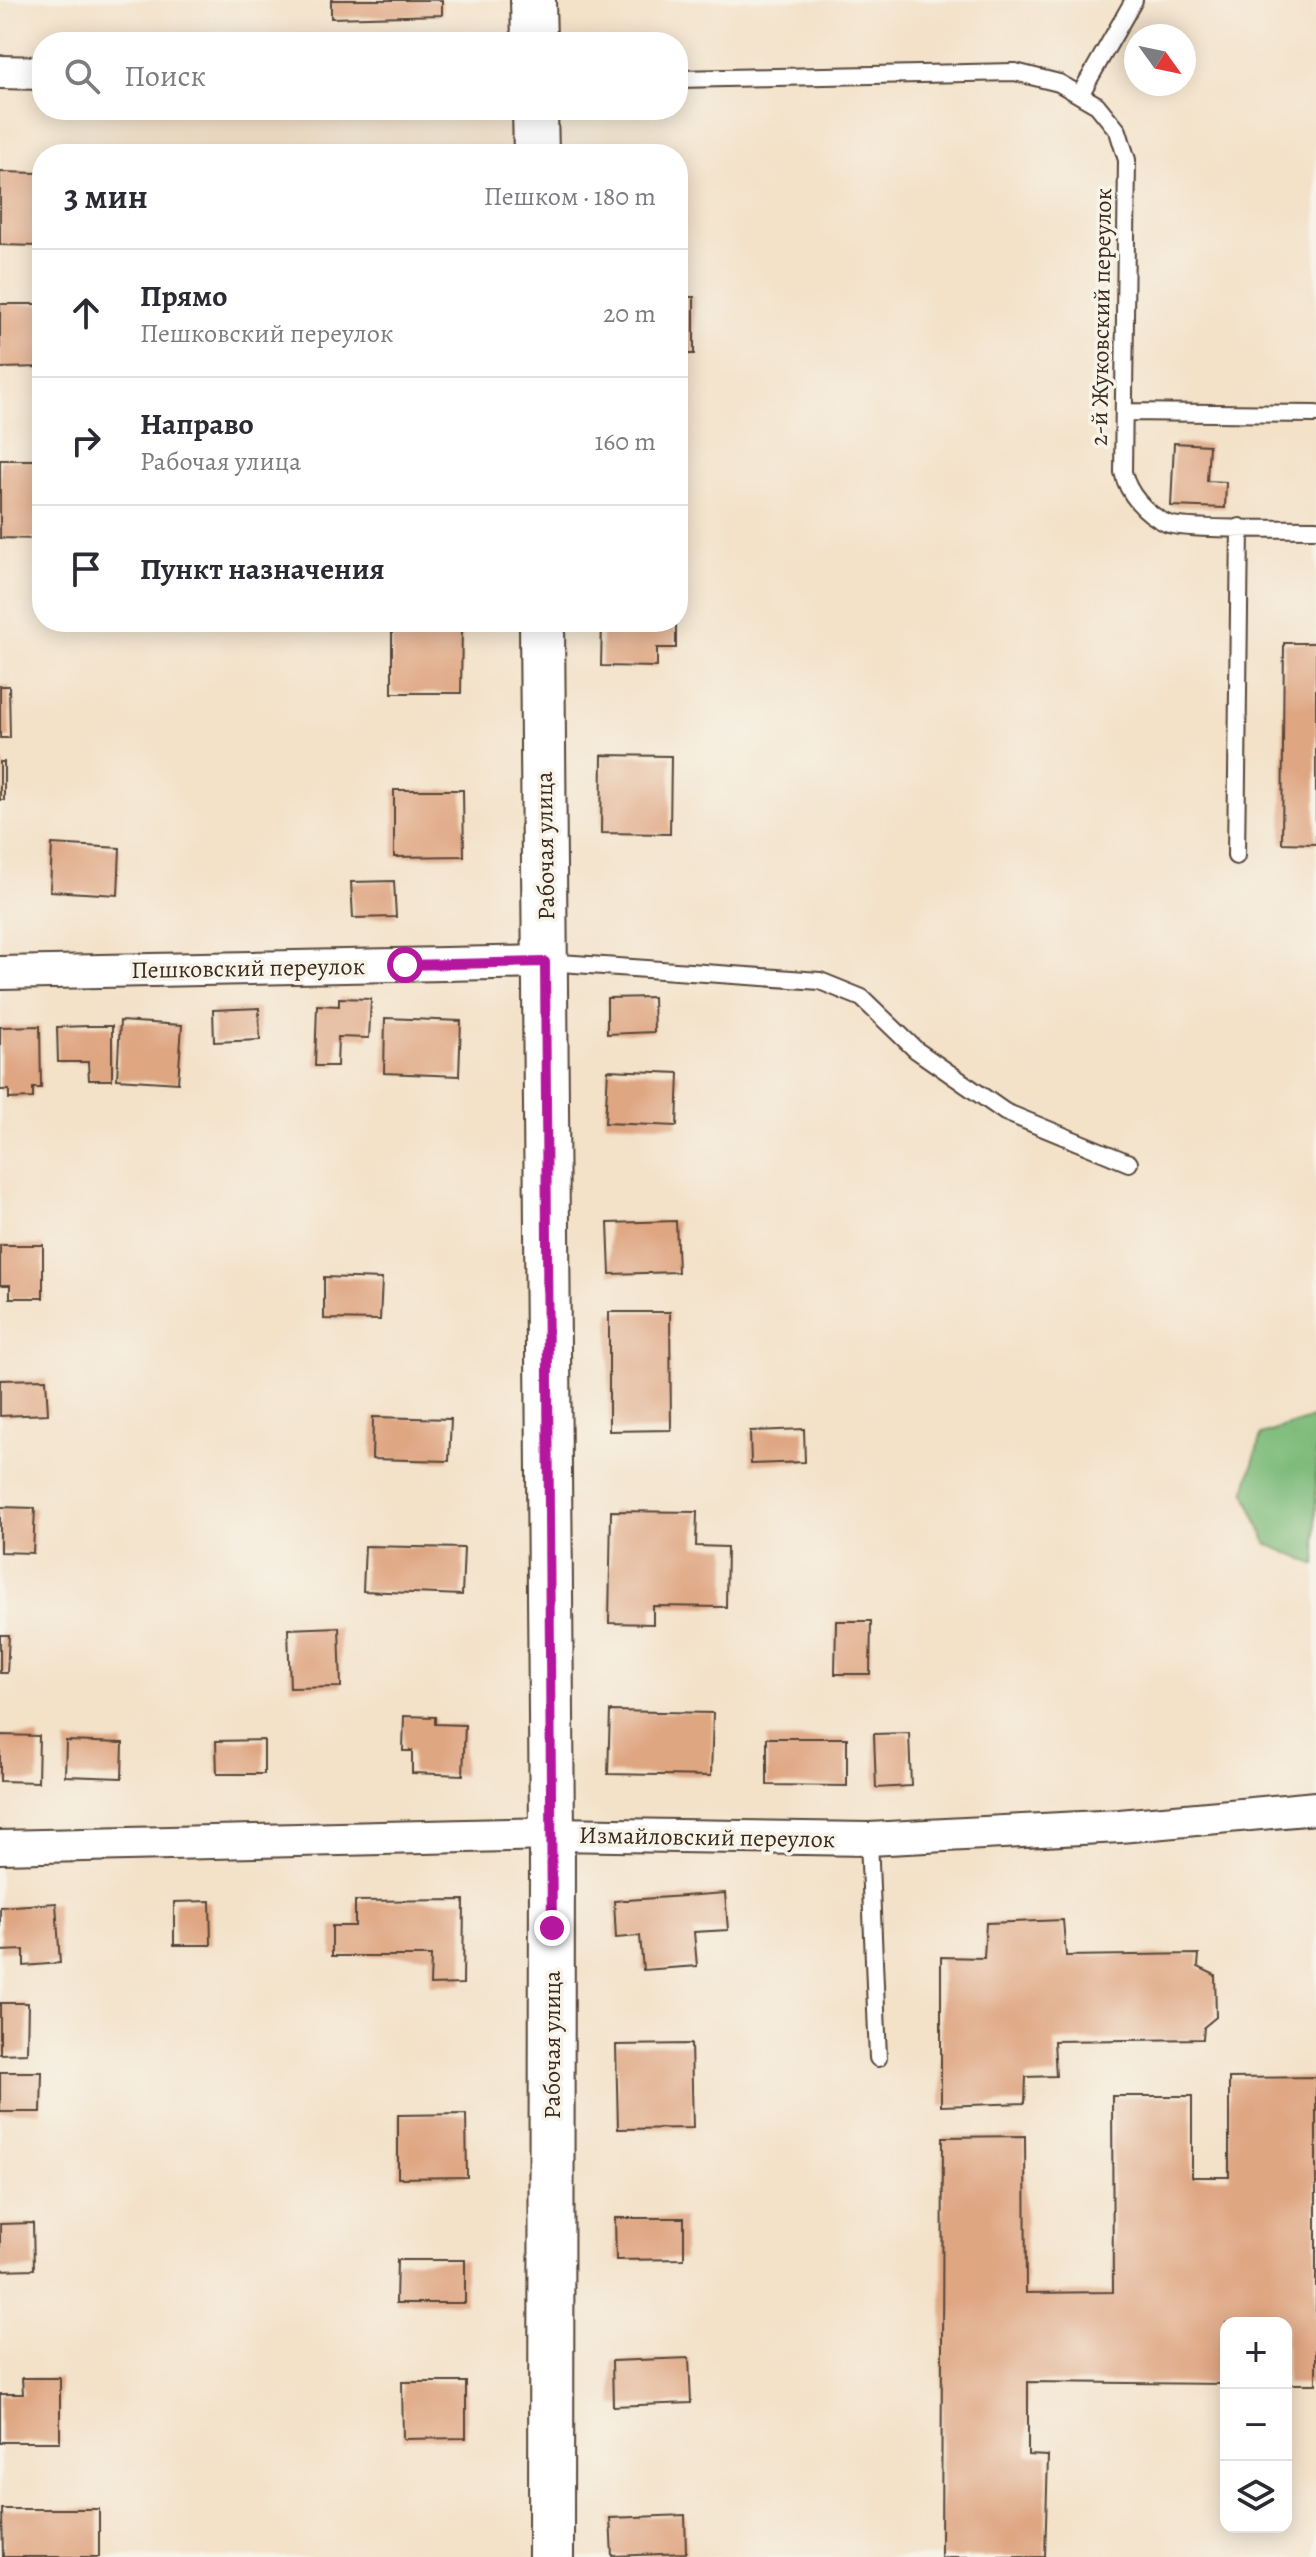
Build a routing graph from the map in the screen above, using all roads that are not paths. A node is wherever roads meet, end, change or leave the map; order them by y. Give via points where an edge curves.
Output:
1 (533, 0) edge
2 (1134, 0) edge
3 (534, 32) edge
4 (0, 72) edge
5 (32, 73) edge
6 (688, 79) edge
7 (1081, 93) junction
8 (535, 120) edge
9 (536, 144) edge
10 (1124, 412) junction
11 (1316, 414) edge
12 (1240, 527) junction
13 (1316, 529) edge
14 (542, 632) edge
15 (1236, 856) dead end
16 (545, 962) junction
17 (0, 973) edge
18 (1129, 1163) dead end
19 (1316, 1808) edge
20 (552, 1834) junction
21 (869, 1839) junction
22 (0, 1847) edge
23 (878, 2058) dead end
24 (551, 2557) edge

1 - 3 main road
2 - 7 lane
4 - 5 street
6 - 7 lane, 2-й Жуковский переулок via 1015,72
7 - 10 lane, 2-й Жуковский переулок via 1118,131 1127,160
8 - 9 main road
10 - 11 lane
10 - 12 lane, 2-й Жуковский переулок via 1123,472 1135,500 1166,524
12 - 13 lane
12 - 15 lane
14 - 16 main road, Рабочая улица
16 - 17 street, Пешковский переулок
16 - 18 lane via 820,981 862,998 916,1050 1005,1112
16 - 20 main road, Рабочая улица
19 - 21 street, Измайловский переулок via 1120,1826
20 - 21 street, Измайловский переулок
20 - 22 street, Измайловский переулок
20 - 24 main road, Рабочая улица
21 - 23 lane

